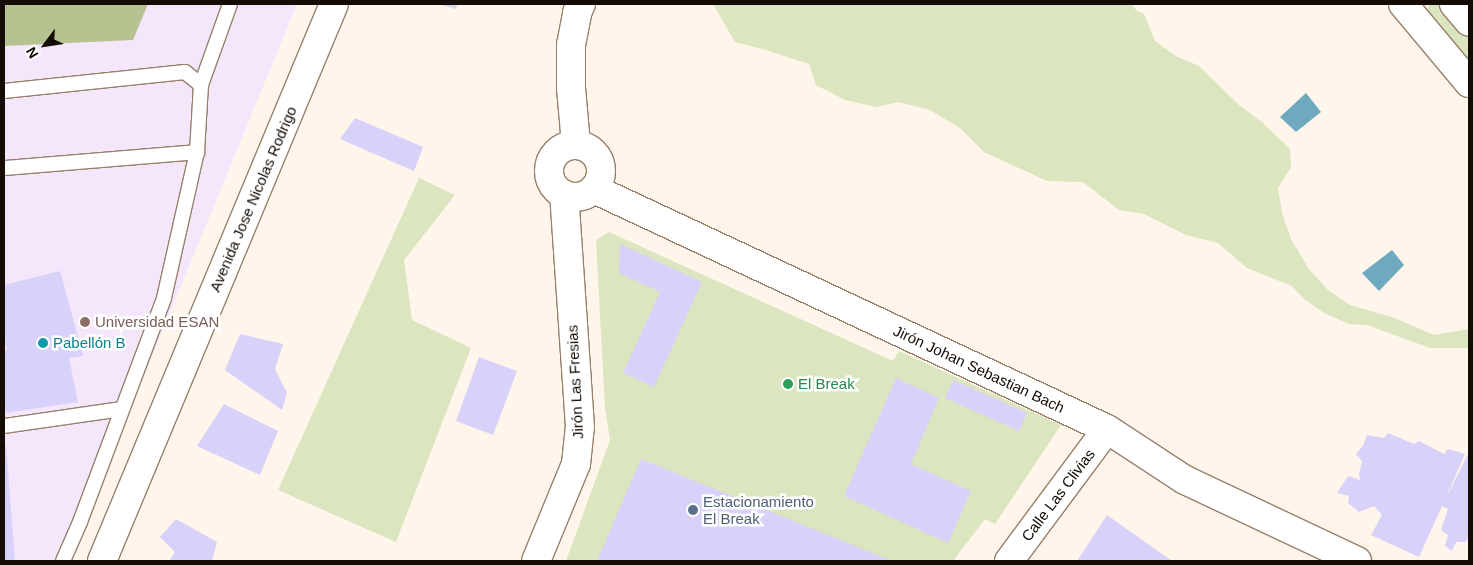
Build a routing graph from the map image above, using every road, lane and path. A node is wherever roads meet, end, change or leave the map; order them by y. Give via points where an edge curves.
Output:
1 (230, 4) edge
2 (334, 4) edge
3 (581, 4) edge
4 (1406, 5) edge
5 (1469, 83) edge
6 (201, 85) junction
7 (4, 91) edge
8 (576, 144) junction
9 (197, 152) junction
10 (4, 168) edge
11 (594, 189) junction
12 (564, 194) junction
13 (122, 409) junction
14 (4, 426) edge
15 (1107, 429) junction
16 (63, 561) edge
17 (102, 561) edge
18 (536, 561) edge
19 (1009, 561) edge
20 (1357, 561) edge

1 - 6 lane
2 - 17 street, Avenida Jose Nicolas Rodrigo
3 - 8 street via 570,45
4 - 5 street
6 - 7 lane via 185,72
6 - 9 lane
8 - 11 street via 592,151 601,165 599,182
8 - 12 street via 559,149 550,164 552,182
9 - 10 lane
9 - 13 lane via 164,298
11 - 12 street via 580,196
11 - 15 street, Jirón Johan Sebastian Bach
12 - 18 street, Jirón Las Fresias via 580,427 576,464
13 - 14 lane
13 - 16 lane
15 - 19 street, Calle Las Clivias
15 - 20 street, Jirón Johan Sebastian Bach via 1185,480

